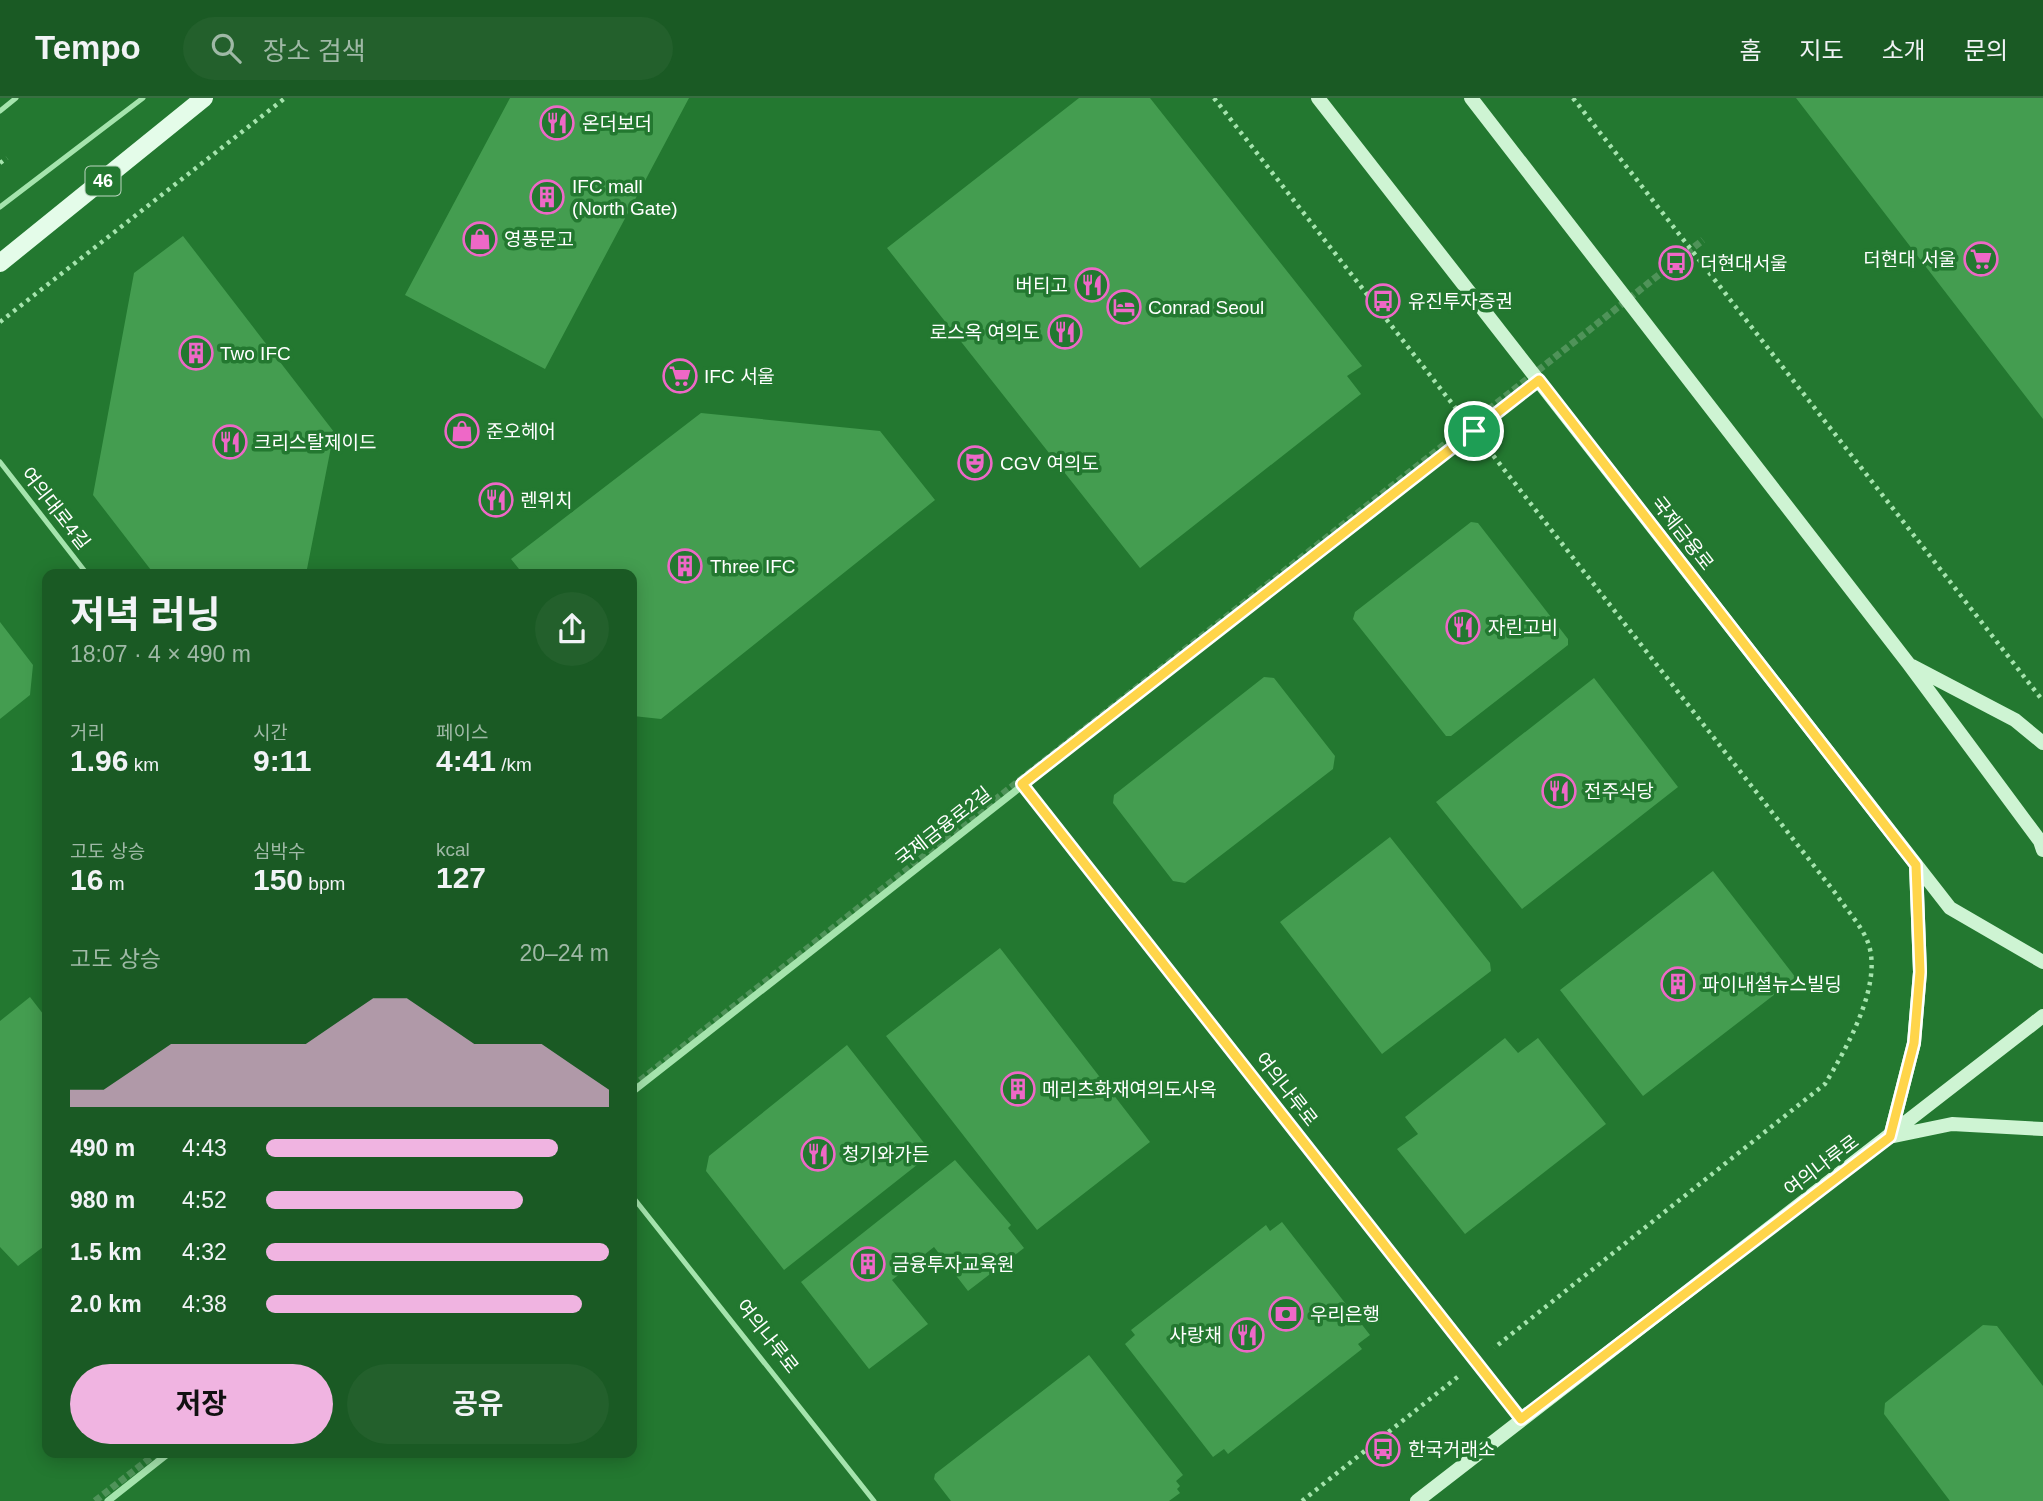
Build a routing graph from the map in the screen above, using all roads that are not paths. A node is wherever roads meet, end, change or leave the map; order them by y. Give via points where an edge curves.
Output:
1 (16, 98) edge
2 (143, 98) edge
3 (204, 98) edge
4 (1318, 98) edge
5 (1471, 98) edge
6 (0, 111) edge
7 (0, 207) edge
8 (0, 263) edge
9 (1539, 380) junction
10 (0, 462) edge
11 (83, 569) edge
12 (1908, 663) junction
13 (2043, 743) edge
14 (1022, 784) junction
15 (2043, 850) edge
16 (1916, 865) junction
17 (2043, 962) edge
18 (2043, 1016) edge
19 (637, 1088) edge
20 (2043, 1129) edge
21 (1890, 1137) junction
22 (637, 1202) edge
23 (1521, 1419) junction
24 (163, 1458) edge
25 (109, 1501) edge
26 (874, 1501) edge
27 (1417, 1501) edge

1 - 6 lane
2 - 7 lane
3 - 8 main road, 46
4 - 9 street, 국제금융로
5 - 12 street
9 - 14 street, 국제금융로2길
9 - 16 street, 국제금융로
10 - 11 lane, 여의대로4길
12 - 13 street via 2015,720
12 - 15 street
14 - 19 street, 국제금융로2길
14 - 23 street, 여의나루로
16 - 17 street, 국제금융로 via 1950,908
16 - 21 street via 1920,972 1914,1043
18 - 21 street, 여의나루로
20 - 21 street via 1952,1124
21 - 23 street, 여의나루로
22 - 26 lane, 여의나루로
23 - 27 street, 여의나루로
24 - 25 street

